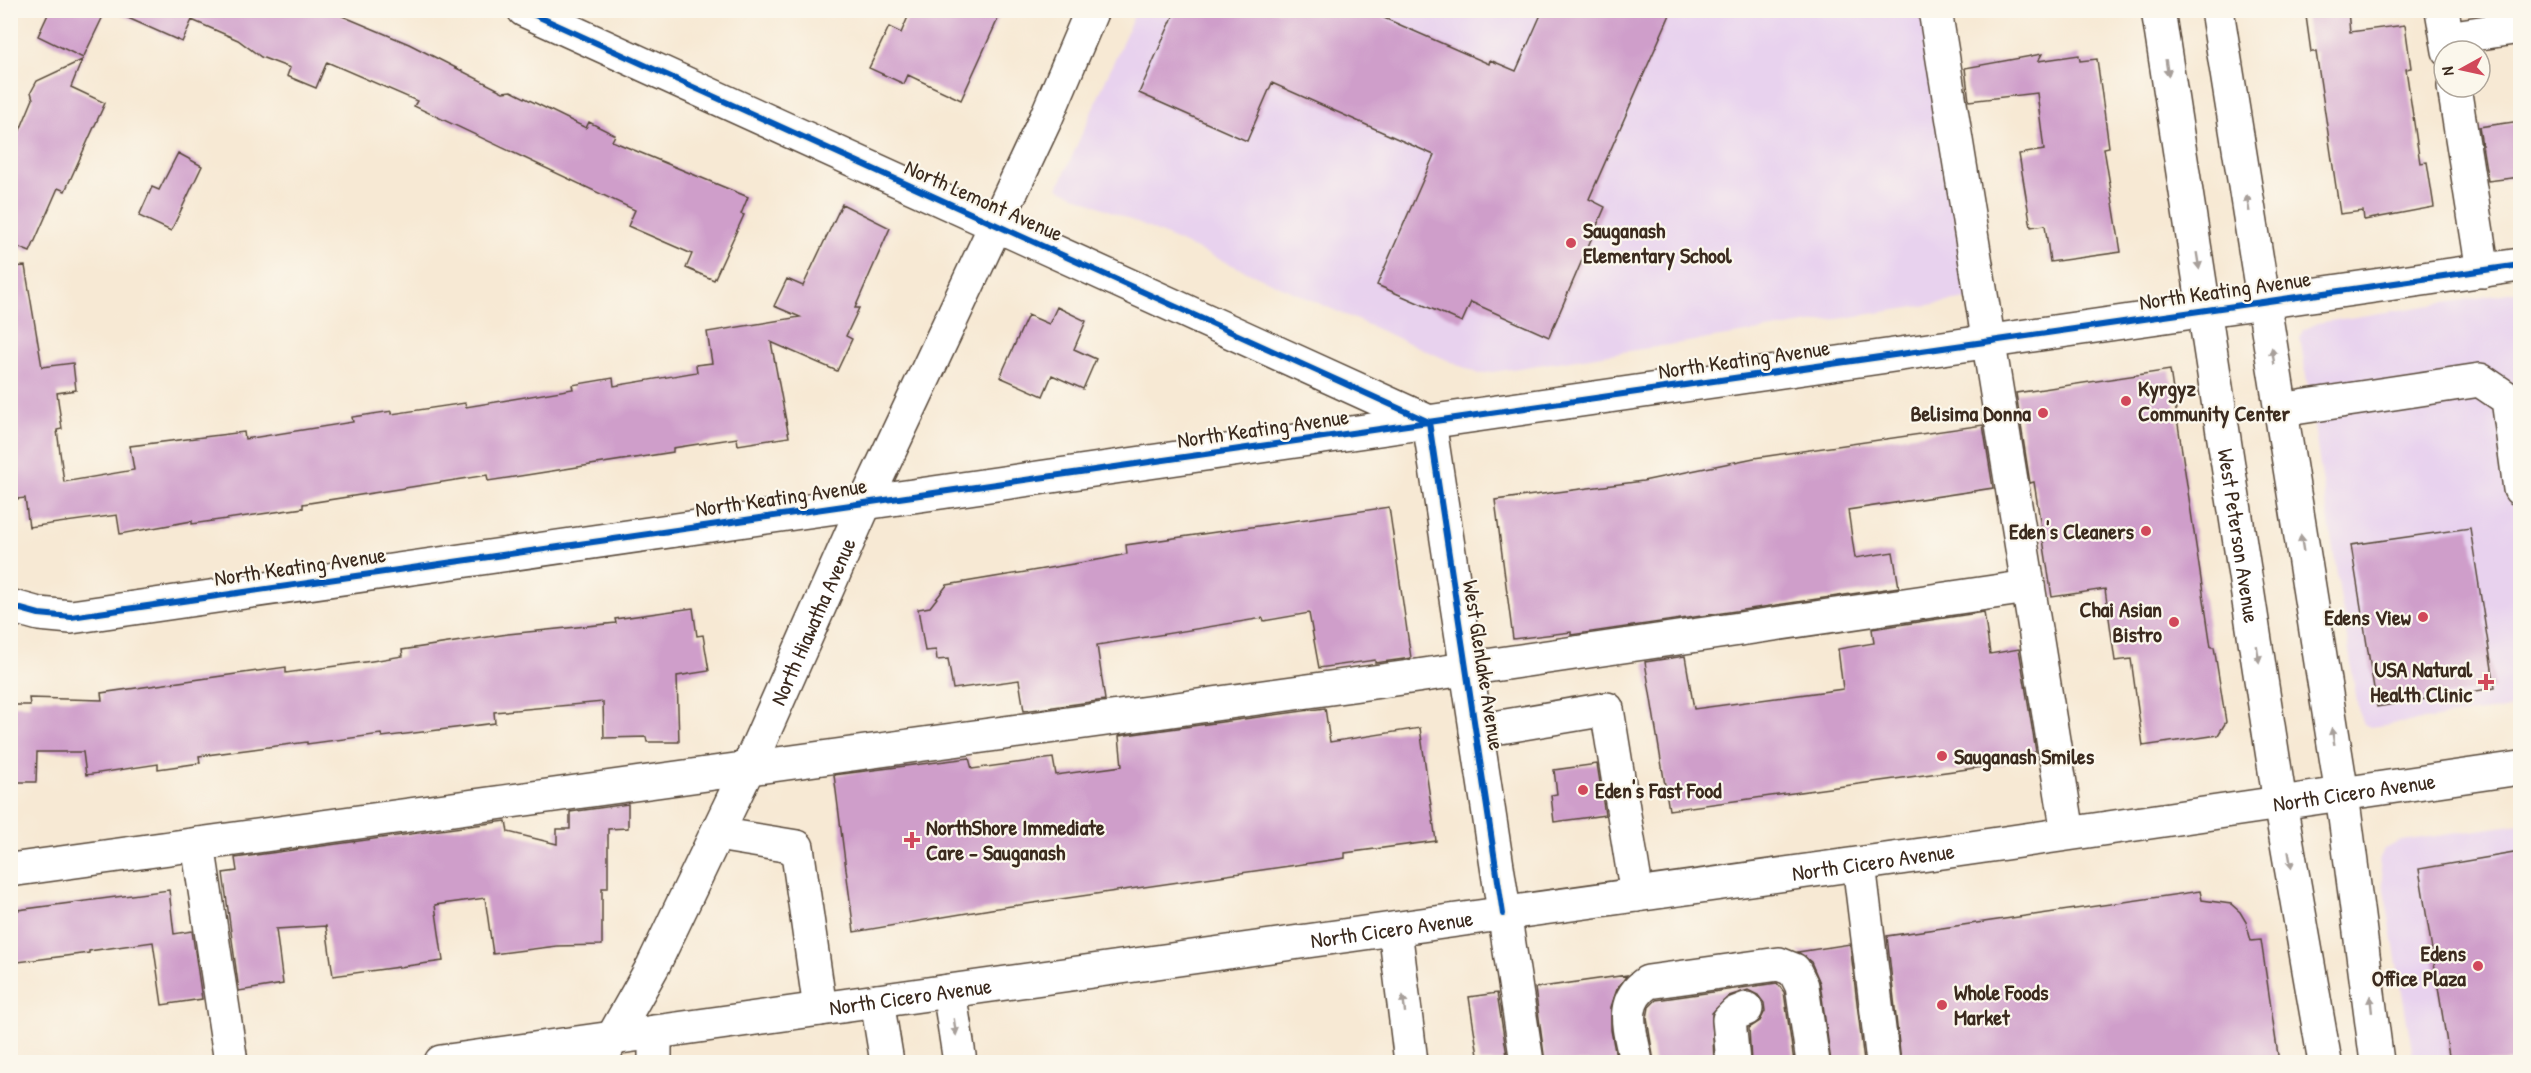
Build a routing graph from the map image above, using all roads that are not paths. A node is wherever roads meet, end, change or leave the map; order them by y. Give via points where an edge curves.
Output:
1 (524, 10) edge
2 (1092, 10) edge
3 (1935, 10) edge
4 (2158, 10) edge
5 (2217, 10) edge
6 (2520, 27) edge
7 (2446, 33) edge
8 (2456, 99) edge
9 (994, 224) junction
10 (2520, 266) edge
11 (2482, 271) junction
12 (2264, 302) junction
13 (2205, 311) junction
14 (1988, 342) junction
15 (2281, 410) junction
16 (1429, 422) junction
17 (2520, 489) edge
18 (865, 503) junction
19 (2028, 587) junction
20 (10, 606) edge
21 (1466, 669) junction
22 (1476, 731) junction
23 (748, 768) junction
24 (2520, 768) edge
25 (2342, 794) junction
26 (2280, 803) junction
27 (717, 834) junction
28 (2068, 834) junction
29 (198, 844) junction
30 (1858, 864) junction
31 (10, 870) edge
32 (1637, 895) junction
33 (1503, 914) junction
34 (1395, 929) junction
35 (950, 991) junction
36 (877, 1001) junction
37 (820, 1009) junction
38 (1746, 1009) dead end
39 (655, 1047) edge
40 (605, 1051) edge
41 (231, 1062) edge
42 (441, 1062) edge
43 (887, 1062) edge
44 (960, 1062) edge
45 (1411, 1062) edge
46 (1527, 1062) edge
47 (1636, 1062) edge
48 (1733, 1062) edge
49 (1813, 1062) edge
50 (1883, 1062) edge
51 (2325, 1062) edge
52 (2378, 1062) edge

1 - 9 street, North Lemont Avenue
2 - 9 street, North Hiawatha Avenue via 1046,118
3 - 14 street
4 -> 13 street, West Peterson Avenue
12 -> 5 street
6 - 7 street
8 - 11 street
9 - 16 street, North Lemont Avenue
9 - 18 street, North Hiawatha Avenue
10 - 11 street, North Keating Avenue
11 - 12 street, North Keating Avenue
12 - 13 street, North Keating Avenue
15 -> 12 street
13 - 14 street, North Keating Avenue
13 -> 26 street, West Peterson Avenue
14 - 16 street, North Keating Avenue
14 - 19 street
15 - 17 street via 2480,380 2508,399
25 -> 15 street
16 - 18 street, North Keating Avenue
16 - 21 street, West Glenlake Avenue
18 - 20 street, North Keating Avenue via 71,617
18 - 23 street, North Hiawatha Avenue
19 - 21 street
19 - 28 street
21 - 22 street, West Glenlake Avenue
21 - 23 street
22 - 32 street via 1607,709
22 - 33 street, West Glenlake Avenue
23 - 27 street, North Hiawatha Avenue
23 - 29 street
24 - 25 street, North Cicero Avenue
25 - 26 street, North Cicero Avenue
52 -> 25 street
26 - 28 street, North Cicero Avenue
26 -> 51 street, West Peterson Avenue
27 - 37 street via 797,847
27 - 40 street, North Hiawatha Avenue via 653,966
28 - 30 street, North Cicero Avenue
29 - 31 street
29 - 41 street
30 - 32 street, North Cicero Avenue
30 - 50 street
32 - 33 street, North Cicero Avenue
33 - 34 street, North Cicero Avenue
33 - 46 street, West Glenlake Avenue
34 - 35 street, North Cicero Avenue
45 -> 34 street
35 - 36 street, North Cicero Avenue
35 -> 44 street
36 - 37 street, North Cicero Avenue
36 - 43 street
37 - 39 street, North Cicero Avenue
38 - 48 street via 1729,1020
39 - 40 street, North Cicero Avenue
40 - 42 street, North Cicero Avenue
47 - 49 street via 1627,1005 1636,990 1648,982 1779,964 1794,970 1802,986

